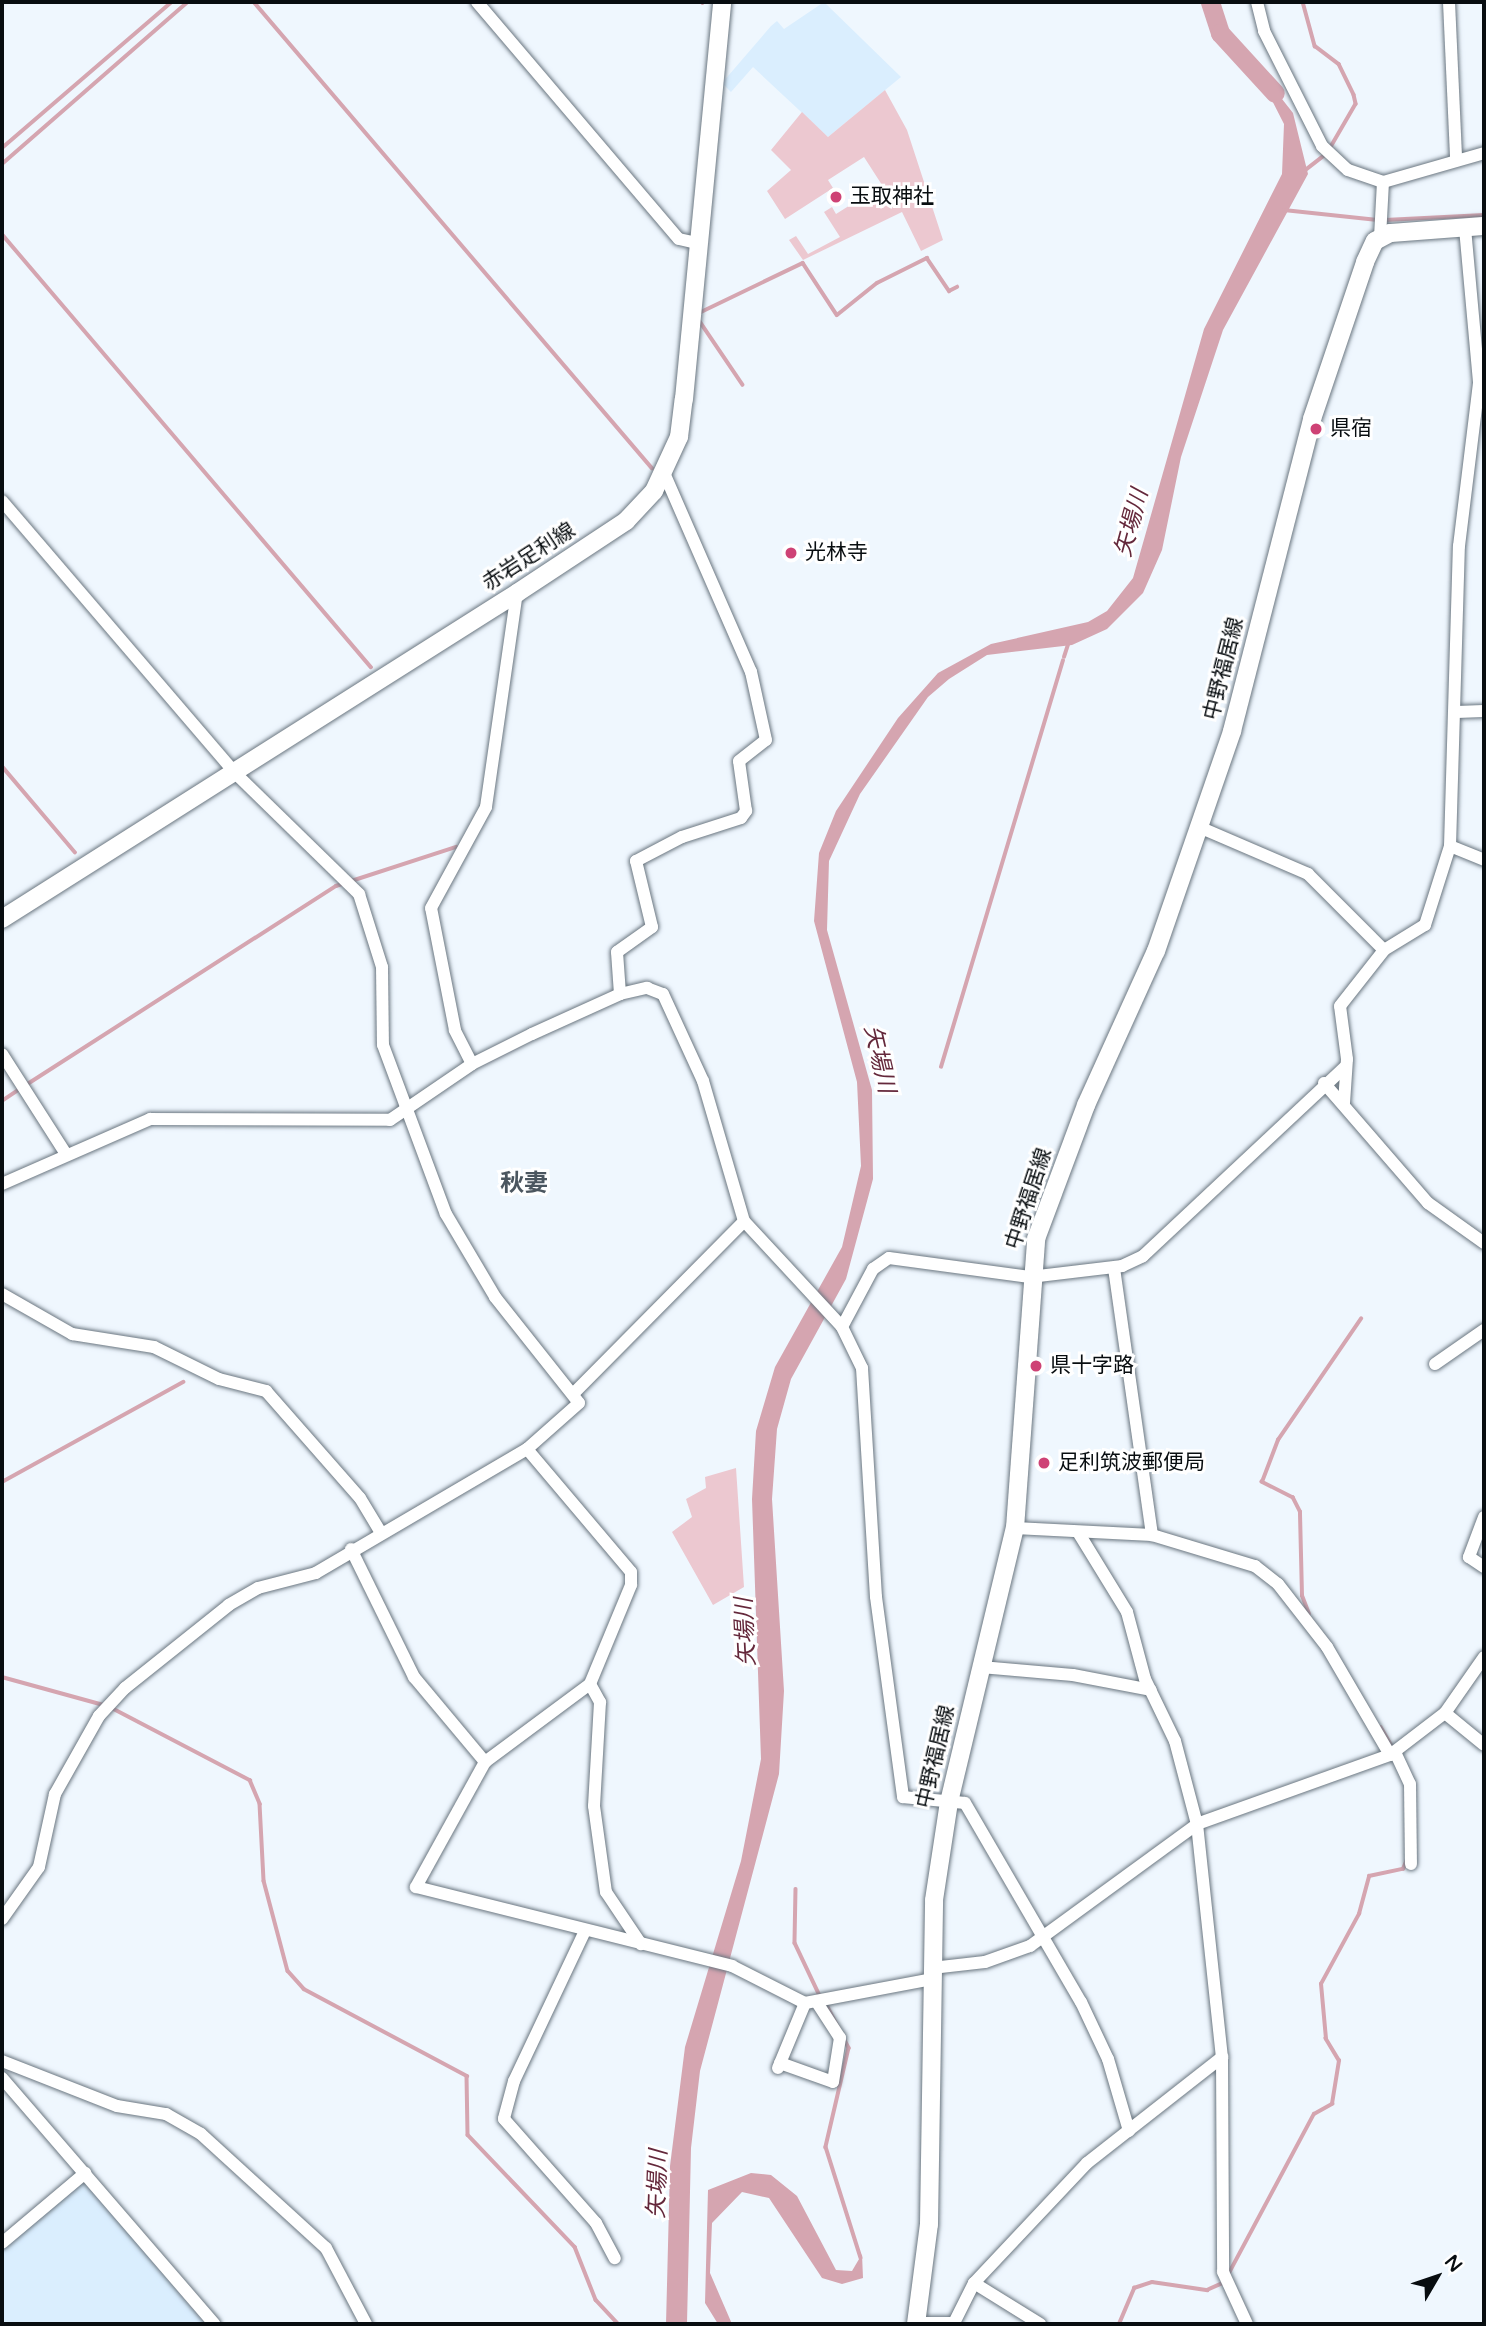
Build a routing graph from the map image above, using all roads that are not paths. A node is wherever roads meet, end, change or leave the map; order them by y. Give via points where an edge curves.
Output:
1 (477, 2) edge
2 (722, 2) edge
3 (1257, 2) edge
4 (1449, 2) edge
5 (1484, 153) edge
6 (1456, 159) junction
7 (1383, 182) junction
8 (1484, 226) edge
9 (1465, 229) junction
10 (1380, 237) junction
11 (700, 244) junction
12 (664, 475) junction
13 (2, 501) edge
14 (517, 593) junction
15 (1484, 711) edge
16 (1456, 712) junction
17 (234, 772) junction
18 (1199, 827) junction
19 (1450, 846) junction
20 (1484, 860) edge
21 (2, 919) edge
22 (1384, 950) junction
23 (620, 994) junction
24 (2, 1054) edge
25 (472, 1064) junction
26 (1345, 1067) junction
27 (1324, 1083) junction
28 (1344, 1103) junction
29 (407, 1114) junction
30 (66, 1154) junction
31 (2, 1184) edge
32 (744, 1221) junction
33 (1484, 1243) edge
34 (1114, 1268) junction
35 (1030, 1277) junction
36 (2, 1294) edge
37 (842, 1327) junction
38 (1484, 1330) edge
39 (1435, 1364) dead end
40 (575, 1392) junction
41 (527, 1449) junction
42 (1484, 1517) edge
43 (1014, 1528) junction
44 (380, 1531) junction
45 (1078, 1532) junction
46 (1152, 1535) junction
47 (351, 1549) junction
48 (1484, 1567) edge
49 (1484, 1657) edge
50 (981, 1667) junction
51 (590, 1684) junction
52 (1150, 1690) junction
53 (1445, 1713) junction
54 (1484, 1745) edge
55 (1393, 1753) junction
56 (485, 1762) junction
57 (949, 1802) junction
58 (1197, 1824) junction
59 (1410, 1864) dead end
60 (2, 1919) edge
61 (584, 1933) junction
62 (1044, 1939) junction
63 (641, 1944) junction
64 (932, 1973) junction
65 (812, 2003) junction
66 (1222, 2057) junction
67 (2, 2061) edge
68 (2, 2078) edge
69 (1129, 2131) junction
70 (85, 2173) junction
71 (2, 2243) edge
72 (615, 2258) dead end
73 (974, 2283) junction
74 (214, 2324) edge
75 (366, 2324) edge
76 (916, 2324) edge
77 (1040, 2324) edge
78 (1247, 2324) edge

1 - 11 street via 679,239
2 - 11 main road, 赤岩足利線
3 - 7 street via 1264,31 1322,146 1332,158
4 - 6 street
5 - 6 street
6 - 7 street
7 - 10 street
8 - 9 main road
9 - 10 main road
9 - 16 street via 1479,382 1459,546
10 - 18 main road, 中野福居線 via 1365,262 1312,419 1233,731
11 - 12 main road, 赤岩足利線 via 679,437
12 - 14 main road, 赤岩足利線 via 626,521
12 - 23 street via 677,492 751,672 766,740 739,761 746,811 741,818 681,836 636,861 652,927 617,952
13 - 17 street
14 - 17 main road, 赤岩足利線
14 - 25 street via 486,807 431,908 455,1030
15 - 16 street
16 - 19 street
17 - 21 main road, 赤岩足利線
17 - 29 street via 359,894 382,967 383,1045
18 - 22 street via 1308,874
18 - 35 main road, 中野福居線 via 1156,951 1046,1208
19 - 20 street
19 - 22 street via 1424,925
22 - 26 street via 1340,1006
23 - 25 street
23 - 32 street via 655,989 673,1010 703,1081
24 - 30 street
25 - 29 street
26 - 27 street
26 - 28 street
27 - 28 street
27 - 34 street via 1191,1217 1143,1256
28 - 33 street via 1429,1203
29 - 30 street via 338,1123 149,1119
29 - 40 street via 471,1262
30 - 31 street
32 - 37 street
32 - 40 street
34 - 35 street
34 - 46 street
35 - 37 street via 889,1258 873,1269
35 - 43 main road, 中野福居線
36 - 44 street via 72,1334 163,1350 219,1379 266,1391 360,1498
37 - 57 street via 866,1384 874,1570 903,1797
38 - 39 street
40 - 41 street via 574,1411
41 - 44 street
41 - 51 street via 632,1576
42 - 48 street via 1469,1557
43 - 45 street
43 - 50 main road, 中野福居線
44 - 47 street
45 - 46 street
45 - 52 street via 1126,1612
46 - 55 street via 1231,1556 1278,1584 1327,1647
47 - 56 street via 414,1677
47 - 60 street via 316,1573 258,1588 229,1605 112,1700 55,1794 31,1885
49 - 53 street
50 - 52 street
50 - 57 main road, 中野福居線
51 - 56 street
51 - 63 street via 600,1702 594,1806 606,1892
52 - 58 street via 1175,1741
53 - 54 street
53 - 55 street
55 - 58 street
55 - 59 street via 1410,1784
56 - 61 street via 416,1887
57 - 62 street via 965,1803
57 - 64 main road, 中野福居線
58 - 62 street
58 - 66 street
61 - 63 street
61 - 72 street via 514,2081 504,2119 596,2223
62 - 64 street via 985,1962
62 - 69 street via 1108,2059
63 - 65 street via 732,1966
64 - 65 street
64 - 76 main road, 中野福居線 via 929,2224
65 - 65 street via 779,2065 832,2082 840,2038
66 - 69 street
66 - 78 street via 1223,2273
67 - 75 street via 117,2106 166,2114 201,2134 319,2240
68 - 70 street
69 - 73 street via 1087,2163
70 - 71 street
70 - 74 street
73 - 76 street via 954,2323
73 - 77 street

